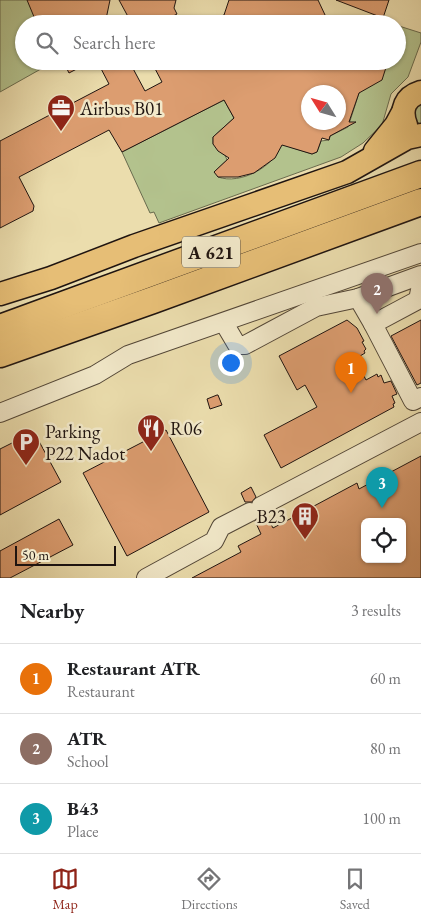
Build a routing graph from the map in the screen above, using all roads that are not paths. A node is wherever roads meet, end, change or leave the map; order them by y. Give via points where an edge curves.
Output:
1 (415, 95) edge
2 (421, 135) edge
3 (366, 161) junction
4 (421, 174) edge
5 (421, 202) edge
6 (421, 253) edge
7 (421, 275) edge
8 (421, 285) edge
9 (0, 294) edge
10 (358, 298) junction
11 (224, 323) junction
12 (372, 324) junction
13 (0, 328) edge
14 (0, 354) edge
15 (421, 397) edge
16 (0, 413) edge
17 (421, 422) edge
18 (146, 578) edge

1 - 2 main road via 406,125
1 - 3 main road via 396,125
2 - 3 main road via 407,138
3 - 9 main road via 347,172
4 - 13 highway, A 621
5 - 14 highway, A 621
6 - 11 street
7 - 10 street
8 - 12 street via 418,300
10 - 11 street via 308,310 245,344 237,345
10 - 12 street
11 - 16 street via 128,355 95,375
12 - 15 street via 413,401
17 - 18 street via 220,526 214,541

